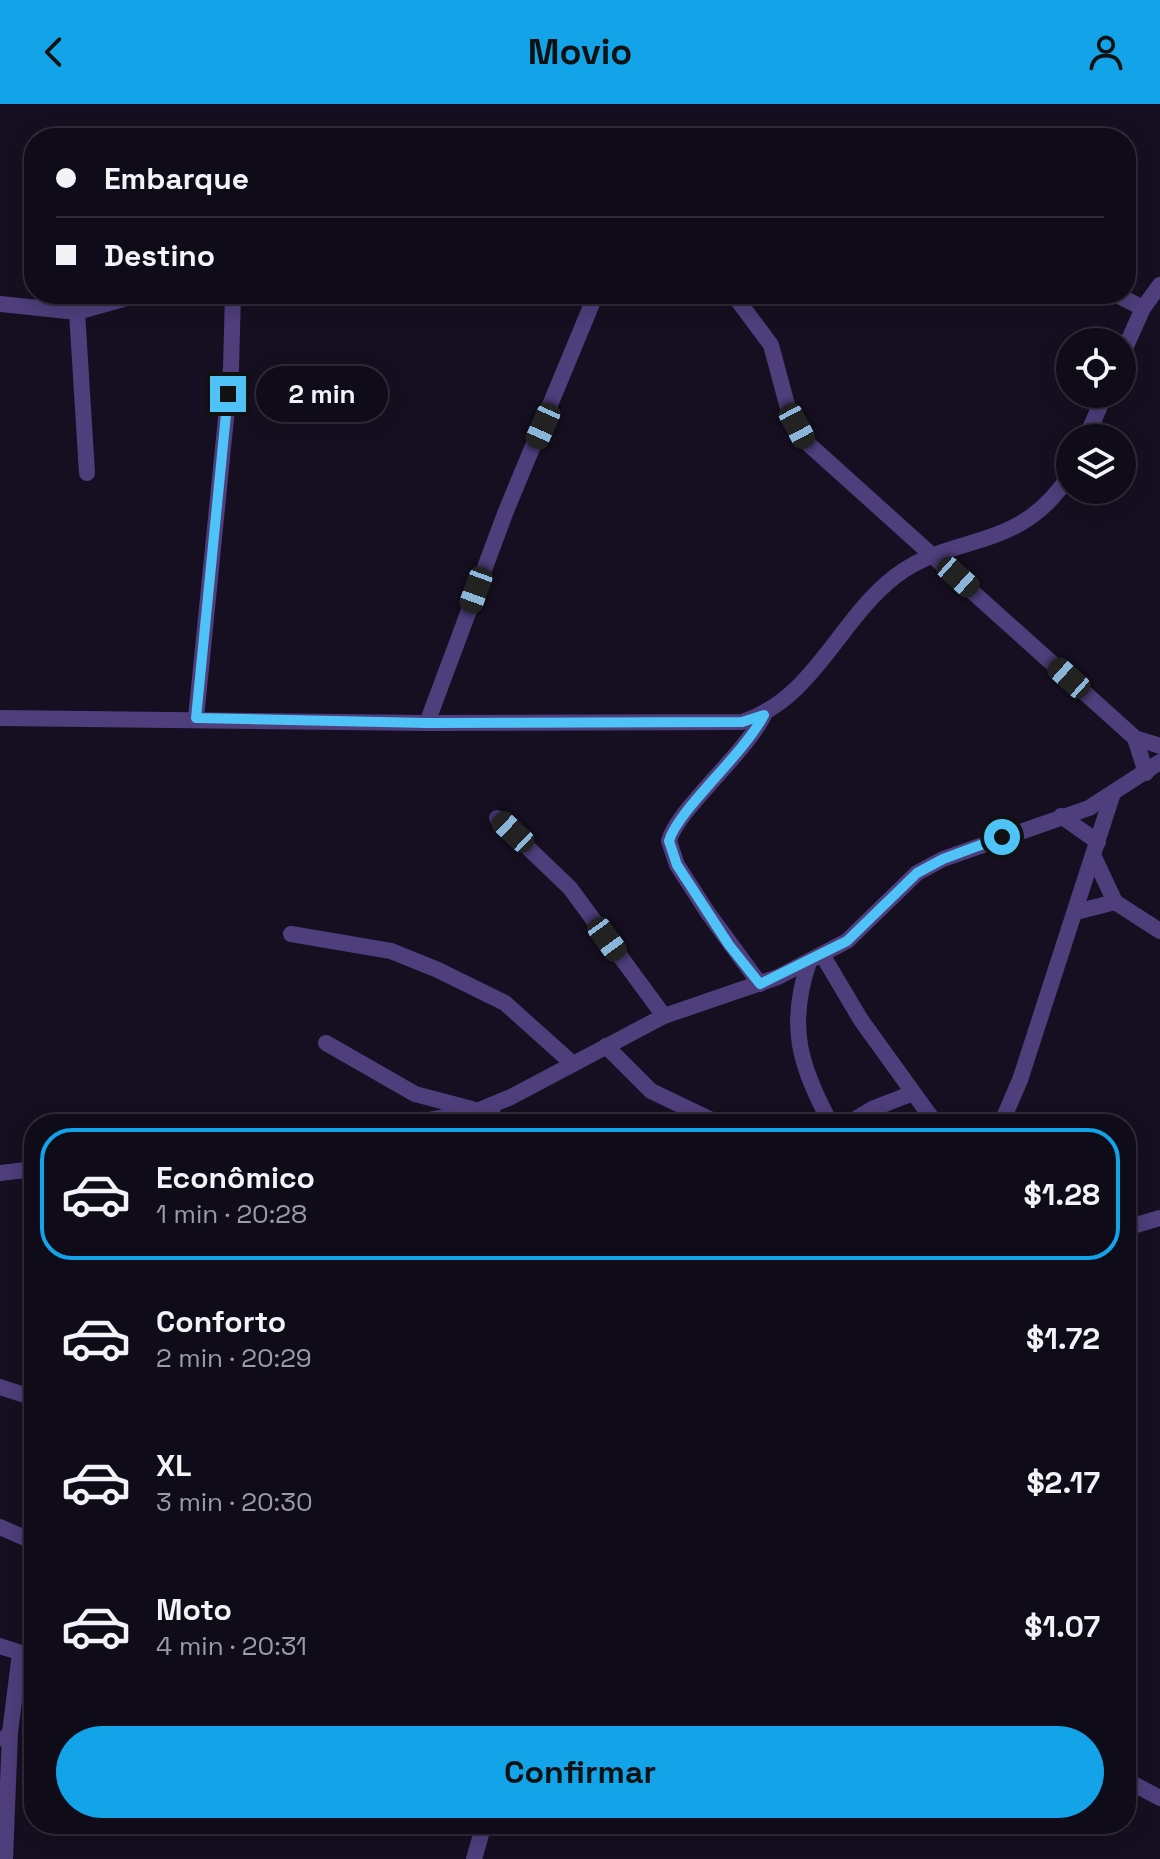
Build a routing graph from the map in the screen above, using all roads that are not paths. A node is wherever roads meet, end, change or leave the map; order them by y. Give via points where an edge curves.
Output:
1 (1160, 285) edge
2 (0, 304) edge
3 (105, 304) edge
4 (233, 304) edge
5 (592, 304) edge
6 (740, 304) edge
7 (1135, 304) edge
8 (1143, 308) junction
9 (77, 312) junction
10 (1134, 328) edge
11 (87, 473) dead end
12 (1056, 492) edge
13 (936, 557) junction
14 (764, 715) junction
15 (0, 718) edge
16 (196, 718) junction
17 (427, 723) junction
18 (1135, 738) junction
19 (1160, 746) edge
20 (1160, 762) edge
21 (1146, 773) junction
22 (1112, 796) junction
23 (1061, 816) junction
24 (497, 818) dead end
25 (1096, 849) junction
26 (1115, 902) junction
27 (1076, 912) junction
28 (1160, 931) edge
29 (291, 934) dead end
30 (816, 959) junction
31 (778, 977) junction
32 (760, 984) junction
33 (797, 995) junction
34 (664, 1016) junction
35 (326, 1043) dead end
36 (606, 1046) junction
37 (573, 1064) junction
38 (913, 1093) junction
39 (485, 1108) junction
40 (455, 1114) edge
41 (488, 1114) edge
42 (699, 1114) edge
43 (826, 1114) edge
44 (864, 1114) edge
45 (929, 1114) edge
46 (1005, 1114) edge
47 (24, 1170) edge
48 (0, 1173) edge
49 (1160, 1218) edge
50 (1136, 1225) edge
51 (0, 1387) edge
52 (24, 1395) edge
53 (0, 1527) edge
54 (24, 1538) edge
55 (0, 1646) edge
56 (24, 1654) edge
57 (24, 1666) edge
58 (5, 1738) edge
59 (1136, 1785) edge
60 (1160, 1798) edge
61 (481, 1834) edge
62 (5, 1859) edge
63 (474, 1859) edge

1 - 8 street
2 - 9 street
3 - 9 street
4 - 16 street
5 - 17 street via 506,511
6 - 13 street via 771,345 789,412 804,440
7 - 8 street
8 - 10 street
9 - 11 street
12 - 13 street via 1039,514 1015,529
13 - 14 street via 885,584 789,696
13 - 18 street
14 - 17 street via 742,722
14 - 32 street via 669,841 677,865
15 - 16 street
16 - 17 street
18 - 19 street
18 - 21 street
20 - 21 street
21 - 22 street
22 - 23 street
22 - 25 street
23 - 25 street
23 - 30 street via 917,873 868,924
24 - 34 street via 570,888
25 - 26 street
25 - 27 street
26 - 27 street
26 - 28 street
27 - 46 street
29 - 37 street via 391,951 438,970 505,1003
30 - 31 street
30 - 33 street
30 - 38 street
31 - 32 street
31 - 33 street
32 - 34 street
33 - 43 street via 804,1069
34 - 36 street
35 - 39 street via 415,1094
36 - 37 street
36 - 42 street via 651,1091
37 - 39 street
38 - 44 street
38 - 45 street
39 - 40 street
39 - 41 street
47 - 48 street
49 - 50 street
51 - 52 street
53 - 54 street
55 - 56 street
57 - 58 street
58 - 62 street
59 - 60 street
61 - 63 street

